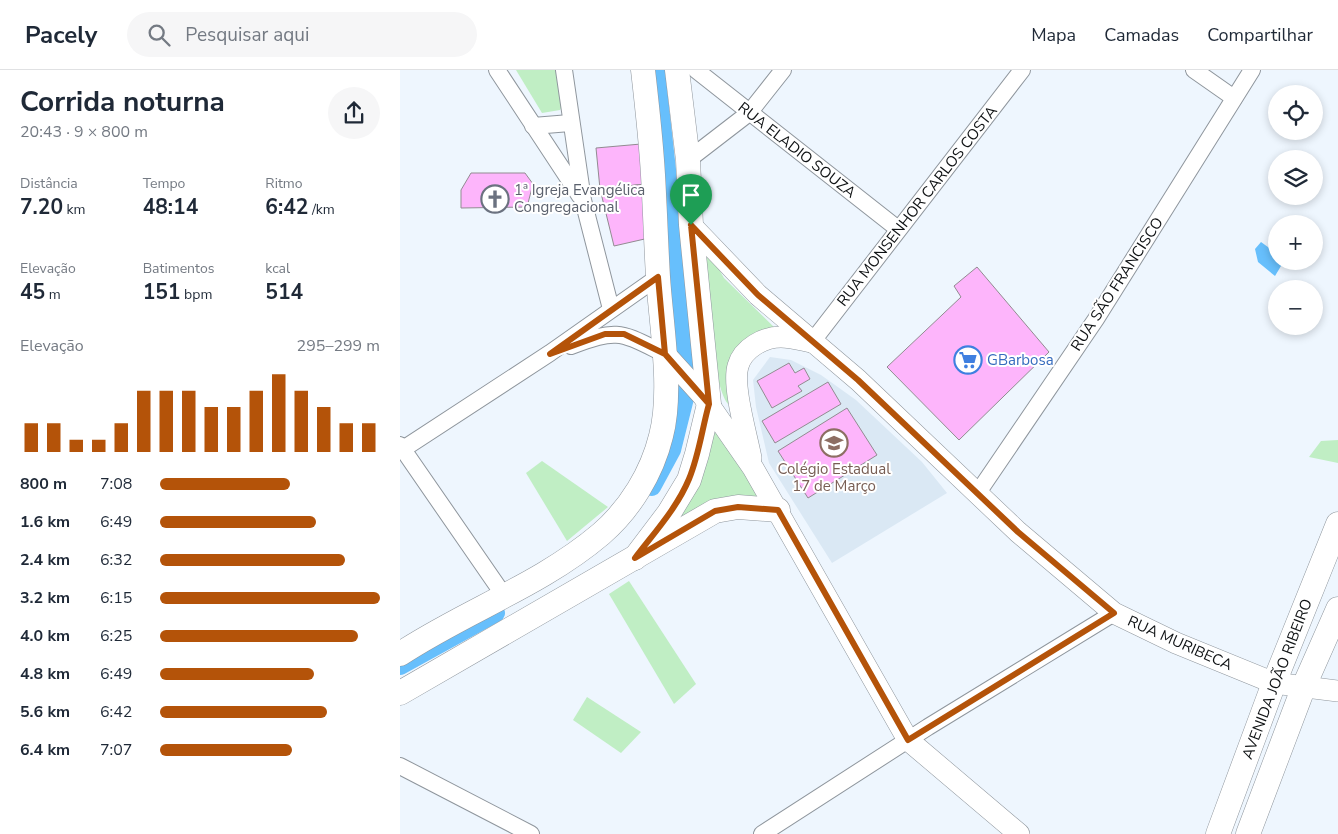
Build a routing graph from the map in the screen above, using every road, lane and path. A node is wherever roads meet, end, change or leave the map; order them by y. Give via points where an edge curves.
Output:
1 (497, 70) edge
2 (564, 70) edge
3 (643, 70) edge
4 (677, 70) edge
5 (696, 70) edge
6 (783, 70) edge
7 (1022, 70) edge
8 (1194, 70) edge
9 (1252, 70) edge
10 (1234, 98) junction
11 (749, 112) junction
12 (570, 123) junction
13 (533, 126) junction
14 (688, 160) junction
15 (583, 200) junction
16 (691, 225) junction
17 (898, 229) junction
18 (658, 277) junction
19 (611, 309) junction
20 (812, 342) junction
21 (550, 354) junction
22 (671, 360) junction
23 (706, 400) junction
24 (401, 449) edge
25 (753, 468) junction
26 (977, 494) junction
27 (778, 510) junction
28 (1338, 524) edge
29 (635, 558) junction
30 (505, 597) junction
31 (1338, 608) edge
32 (1114, 613) junction
33 (400, 654) edge
34 (1274, 683) junction
35 (1304, 686) junction
36 (1338, 691) edge
37 (400, 693) edge
38 (908, 740) junction
39 (400, 766) edge
40 (531, 834) edge
41 (762, 834) edge
42 (1020, 834) edge
43 (1218, 834) edge
44 (1248, 834) edge

1 - 13 street
2 - 12 street
3 - 18 main road
4 - 14 main road
5 - 11 street, RUA ELADIO SOUZA
6 - 11 street
7 - 17 street, RUA MONSENHOR CARLOS COSTA
8 - 10 street
9 - 10 street, RUA SÃO FRANCISCO
10 - 26 street, RUA SÃO FRANCISCO via 1096,320
11 - 14 street
11 - 17 street, RUA ELADIO SOUZA
12 - 13 street
12 - 15 street
13 - 15 street
14 - 16 main road
15 - 19 street
16 - 20 street, RUA MURIBECA via 737,275
16 - 23 main road
17 - 20 street, RUA MONSENHOR CARLOS COSTA
18 - 19 street
18 - 22 main road
19 - 21 street
20 - 25 street via 780,337 764,340 752,346 740,360 738,387
20 - 26 street, RUA MURIBECA via 858,380
21 - 22 street via 615,333 634,338
21 - 24 street
22 - 23 street
22 - 30 main road via 662,434 651,466 633,498 603,532 582,549
23 - 25 street
23 - 29 main road via 689,480
24 - 30 street
25 - 27 street
26 - 32 street, RUA MURIBECA
27 - 29 main road via 738,507 715,511
27 - 38 street
28 - 34 main road, AVENIDA JOÃO RIBEIRO
29 - 37 main road
30 - 33 main road
31 - 35 main road, AVENIDA JOÃO RIBEIRO
32 - 34 street, RUA MURIBECA via 1176,643
32 - 38 street
34 - 35 street, RUA MURIBECA
34 - 43 main road, AVENIDA JOÃO RIBEIRO
35 - 36 street, RUA MURIBECA
35 - 44 main road, AVENIDA JOÃO RIBEIRO
38 - 41 street
38 - 42 street
39 - 40 street

